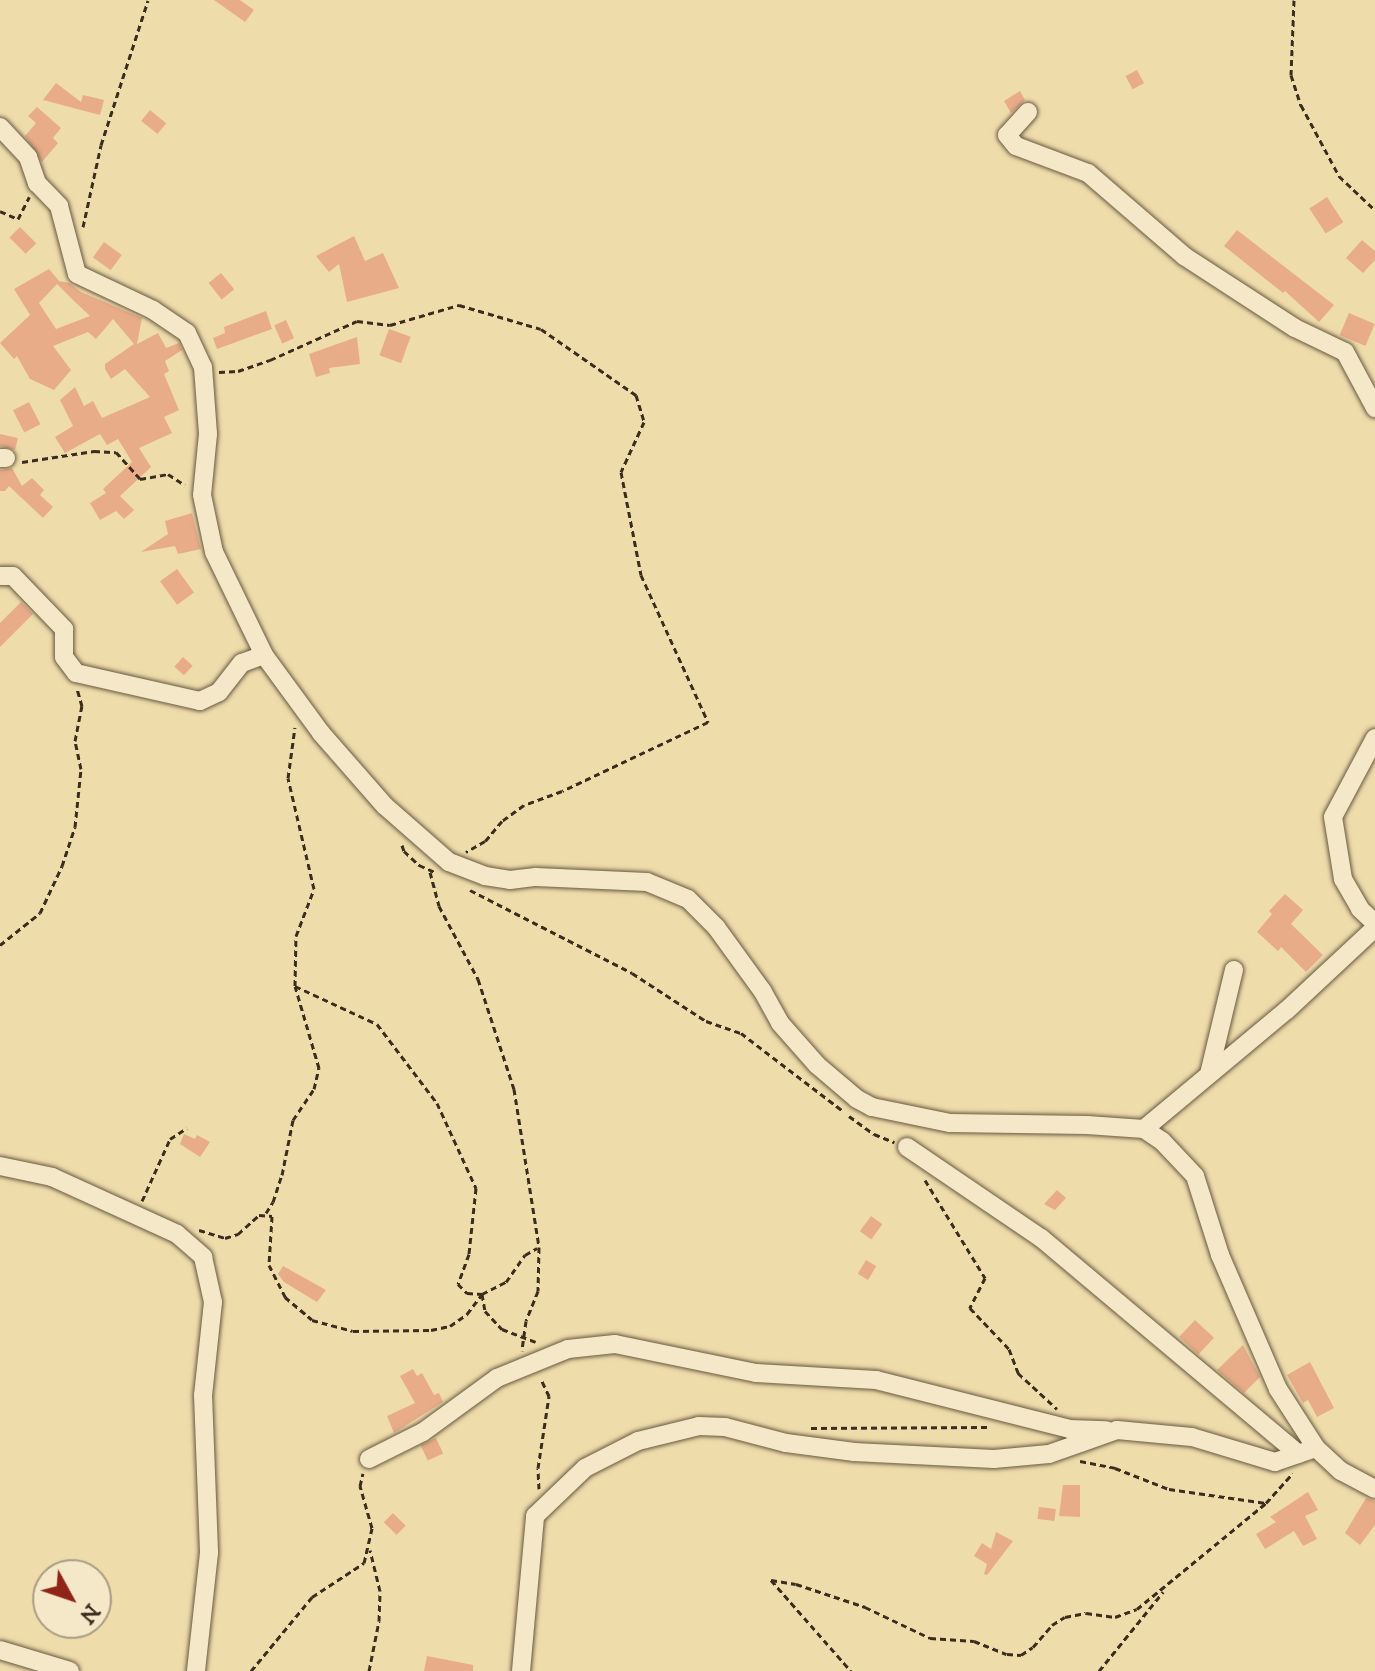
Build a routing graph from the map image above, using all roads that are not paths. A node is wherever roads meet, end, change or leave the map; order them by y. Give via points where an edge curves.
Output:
1 (1028, 112) dead end
2 (0, 127) edge
3 (1375, 408) edge
4 (0, 576) edge
5 (264, 655) junction
6 (1375, 738) edge
7 (1375, 925) edge
8 (1234, 970) dead end
9 (1209, 1074) junction
10 (1144, 1129) junction
11 (907, 1147) road end
12 (0, 1166) edge
13 (1117, 1430) junction
14 (1304, 1457) junction
15 (369, 1459) road end
16 (1375, 1489) edge
17 (0, 1650) edge
18 (70, 1671) edge
19 (196, 1671) edge
20 (521, 1671) edge

1 - 3 street via 1007,135 1016,146 1088,173 1184,256 1295,328 1345,352
2 - 5 street via 28,157 37,183 59,206 77,274 153,310 187,333 203,367 208,434 202,495 214,552
4 - 5 street via 13,576 64,629 64,657 76,673 200,701 219,692 242,663
5 - 10 street via 321,733 445,868 510,880 647,882 688,899 716,927 780,1023 857,1099 950,1123
6 - 7 street via 1333,817 1343,879
7 - 9 street via 1287,1010
8 - 9 street
9 - 10 street
10 - 14 street via 1195,1176 1220,1255
11 - 14 street via 1041,1238
12 - 19 street via 52,1177 177,1234 203,1257 213,1302 203,1395 209,1553
13 - 14 street via 1192,1437 1275,1462
13 - 15 street via 1069,1429 876,1380 756,1373 615,1344 568,1349 497,1378 423,1432
13 - 20 street via 1049,1454 994,1459 854,1452 786,1443 725,1427 699,1426 638,1441 585,1468 535,1516
14 - 16 street
17 - 18 street

